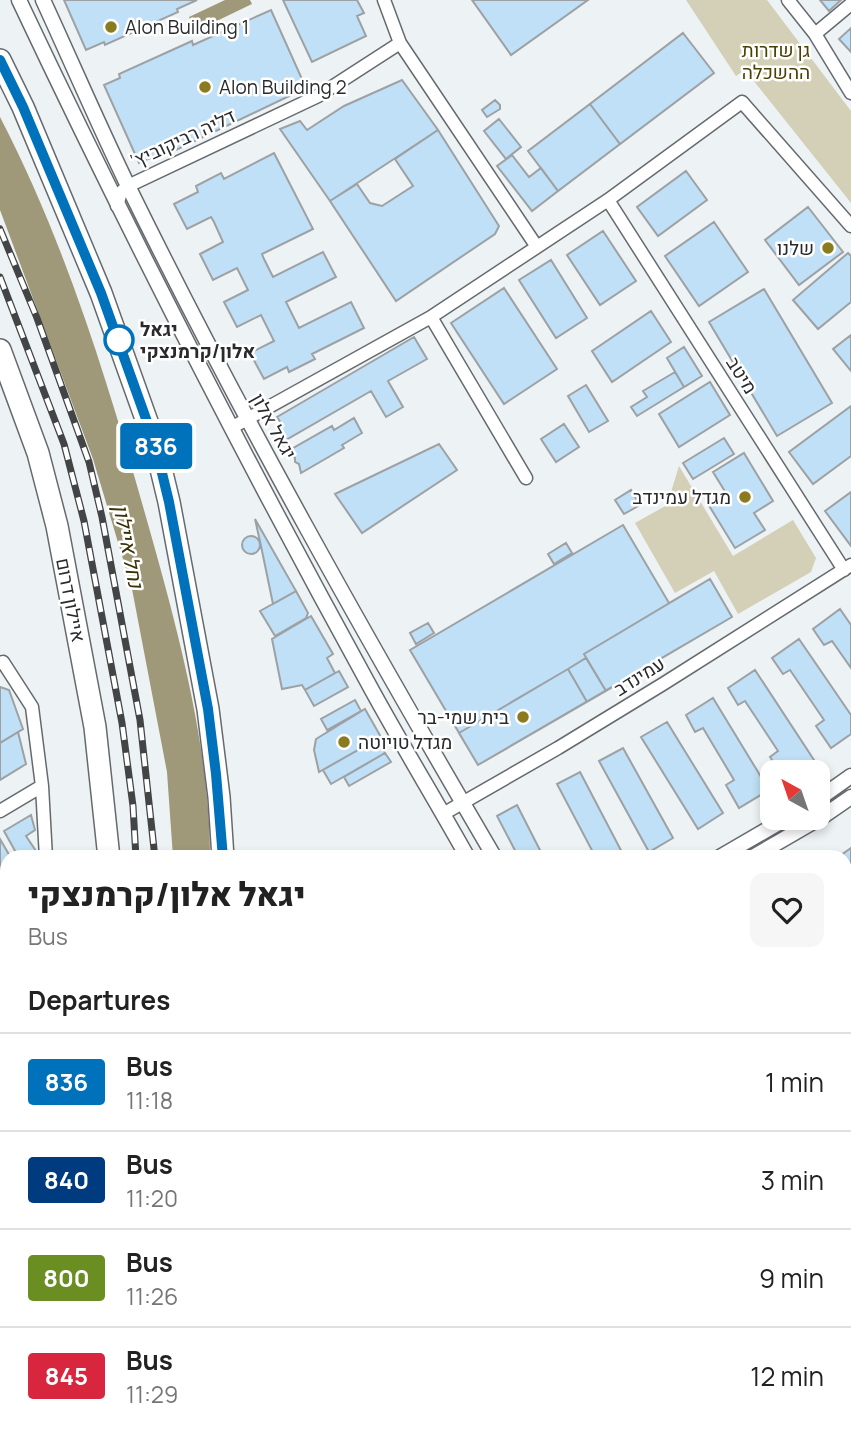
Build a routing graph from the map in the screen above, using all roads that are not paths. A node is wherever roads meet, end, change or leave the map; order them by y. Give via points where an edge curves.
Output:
1 (19, 0) edge
2 (43, 0) edge
3 (384, 0) edge
4 (788, 0) edge
5 (851, 4) edge
6 (815, 34) junction
7 (400, 43) junction
8 (0, 60) edge
9 (851, 93) edge
10 (128, 186) junction
11 (608, 200) junction
12 (117, 206) junction
13 (851, 226) edge
14 (537, 247) junction
15 (431, 317) junction
16 (0, 349) edge
17 (247, 418) junction
18 (231, 428) junction
19 (526, 478) dead end
20 (848, 568) edge
21 (1, 662) edge
22 (851, 776) edge
23 (42, 786) junction
24 (830, 791) edge
25 (851, 797) edge
26 (463, 803) junction
27 (0, 811) edge
28 (443, 814) junction
29 (766, 830) edge
30 (46, 850) edge
31 (108, 850) edge
32 (222, 850) edge
33 (463, 850) edge
34 (490, 850) edge
35 (732, 850) edge
36 (765, 850) edge

1 - 12 street, יגאל אלון
2 - 10 street, יגאל אלון
3 - 7 street
4 - 6 street
5 - 6 street
6 - 9 street
7 - 10 street, 'דליה רביקוביץ via 318,96
7 - 14 street
8 - 32 highway via 101,293 155,444 208,709
10 - 12 street
10 - 17 street, יגאל אלון
11 - 13 street via 742,102
11 - 14 street
11 - 20 street, מיטב
12 - 18 street, יגאל אלון
14 - 15 street
15 - 17 street
15 - 19 street
16 - 31 highway, איילון דרום via 38,453 57,526 95,727
17 - 18 street
17 - 26 street, יגאל אלון
18 - 28 street, יגאל אלון
20 - 26 street, עמינדב
21 - 23 street via 32,707
22 - 24 street
23 - 27 street
23 - 30 street
25 - 36 street
26 - 28 street, עמינדב
26 - 34 street, יגאל אלון
28 - 33 street, יגאל אלון
29 - 35 street

